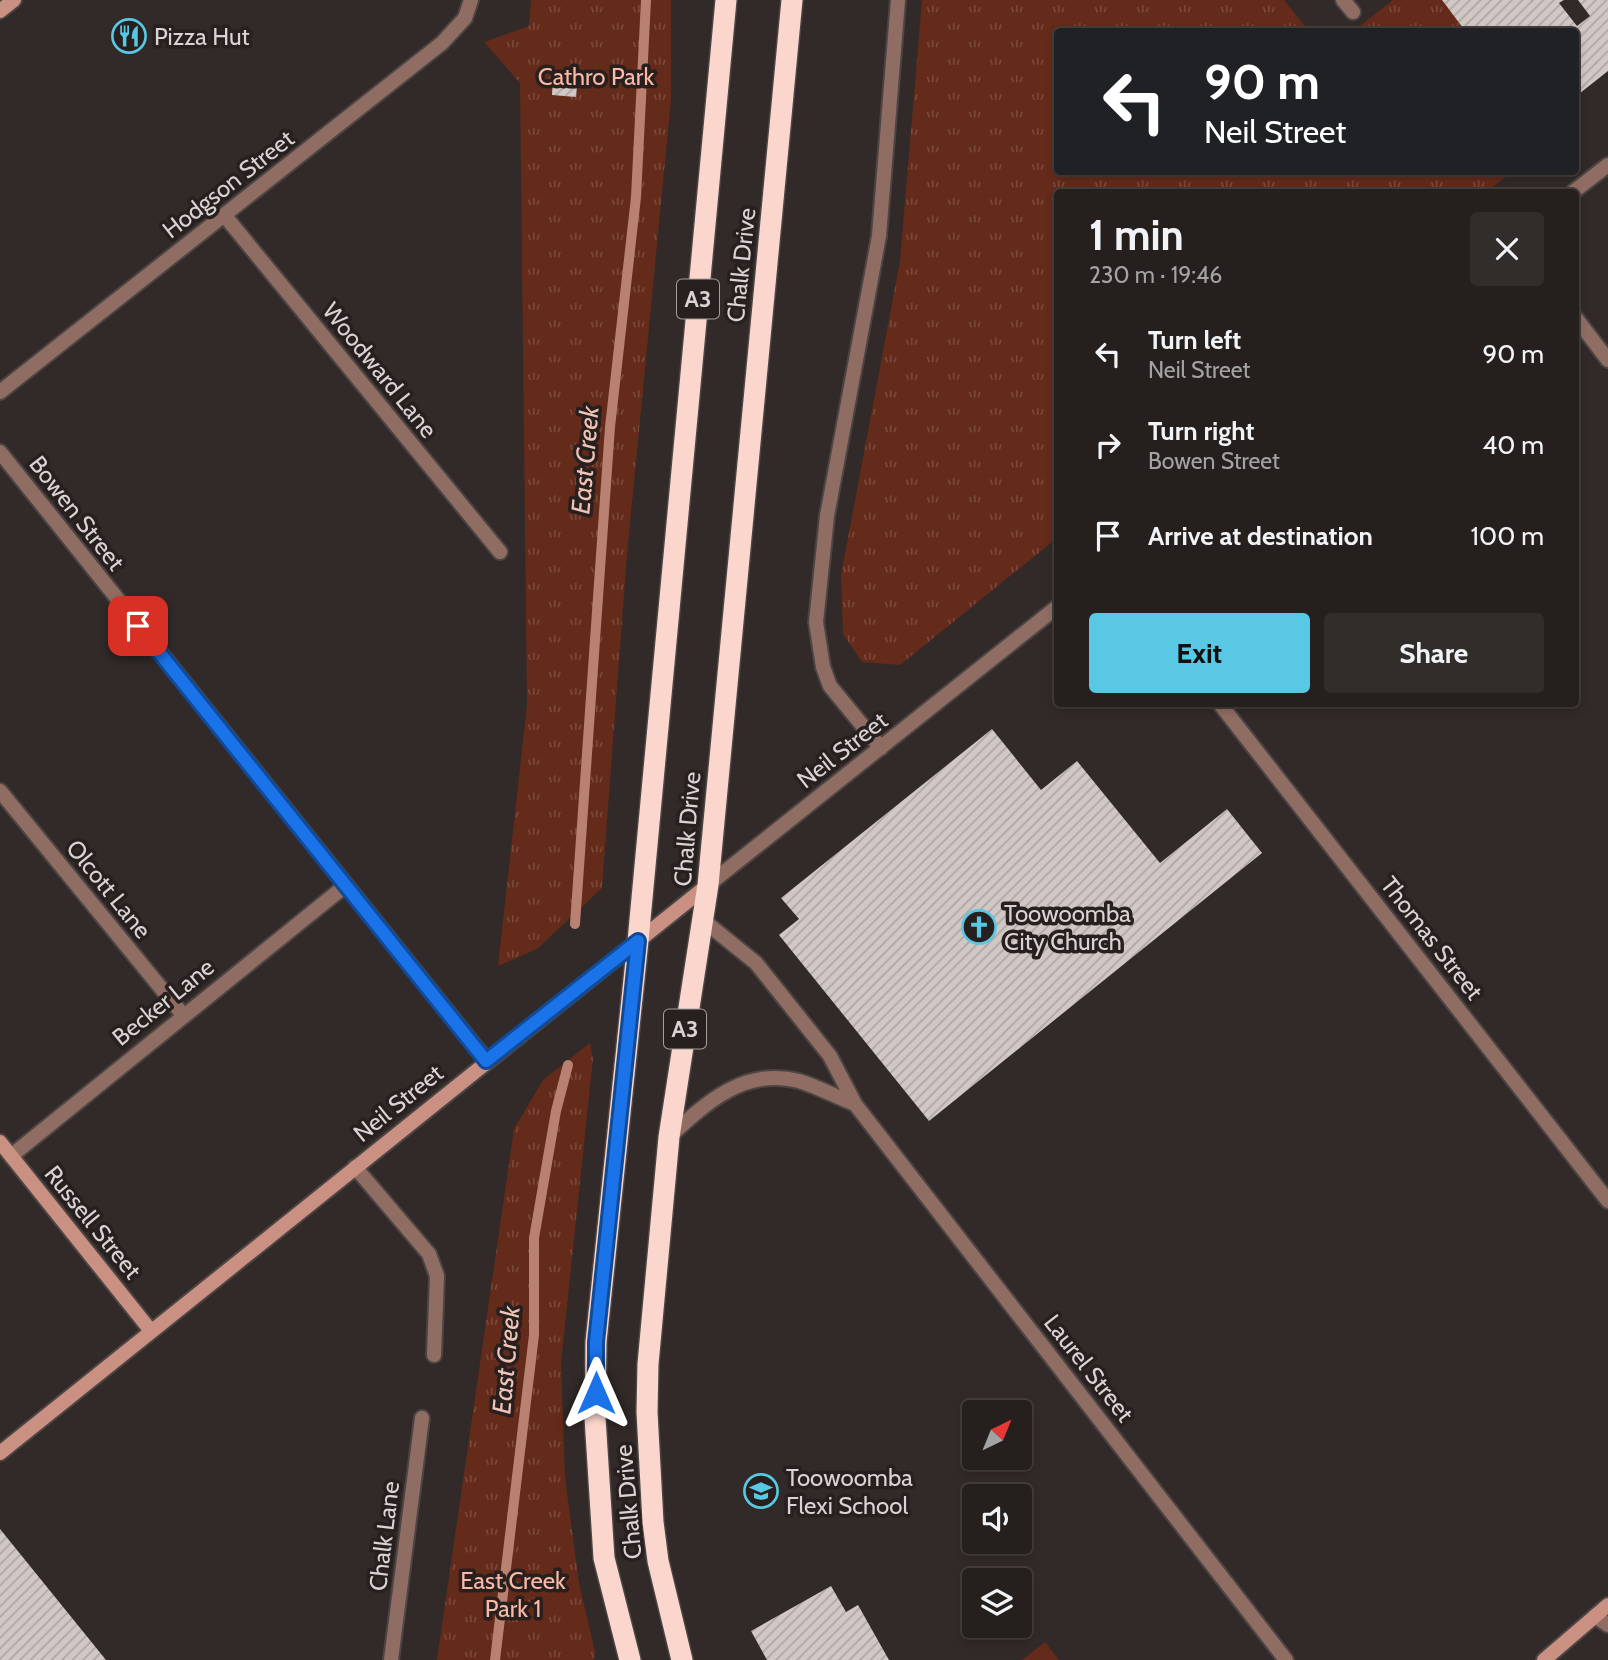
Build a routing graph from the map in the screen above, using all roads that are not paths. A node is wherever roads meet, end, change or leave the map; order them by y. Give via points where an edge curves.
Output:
1 (14, 0) edge
2 (471, 0) edge
3 (726, 0) edge
4 (792, 0) edge
5 (898, 0) edge
6 (1343, 0) edge
7 (0, 11) edge
8 (1353, 12) dead end
9 (1608, 165) edge
10 (1577, 189) edge
11 (225, 216) junction
12 (1579, 322) edge
13 (1608, 360) edge
14 (0, 392) edge
15 (0, 452) edge
16 (500, 552) dead end
17 (1054, 609) edge
18 (1222, 707) edge
19 (881, 748) junction
20 (0, 791) edge
21 (708, 885) junction
22 (345, 886) junction
23 (704, 921) junction
24 (638, 941) junction
25 (183, 1015) junction
26 (486, 1061) junction
27 (855, 1104) junction
28 (669, 1137) junction
29 (0, 1142) edge
30 (11, 1156) junction
31 (355, 1167) junction
32 (1608, 1201) edge
33 (151, 1331) junction
34 (434, 1355) dead end
35 (422, 1418) dead end
36 (0, 1454) edge
37 (1608, 1605) edge
38 (1595, 1616) junction
39 (1608, 1625) edge
40 (1545, 1658) edge
41 (391, 1660) edge
42 (630, 1660) edge
43 (682, 1660) edge
44 (1286, 1660) edge

1 - 7 street
2 - 11 street, Hodgson Street via 453,34
3 - 24 highway, Chalk Drive / A3
4 - 21 highway, Chalk Drive / A3
5 - 19 street via 879,236 827,516 816,622 830,686
6 - 8 street
9 - 10 street
11 - 14 street, Hodgson Street
11 - 16 street, Woodward Lane
12 - 13 street
15 - 22 street, Bowen Street
17 - 19 street, Neil Street
18 - 32 street, Thomas Street
19 - 21 street, Neil Street
20 - 25 street, Olcott Lane
21 - 23 highway, Chalk Drive / A3
21 - 24 street, Neil Street
22 - 25 street, Becker Lane
22 - 26 street, Bowen Street
23 - 27 street, Laurel Street via 756,963 830,1056
23 - 28 highway, Chalk Drive / A3
24 - 26 street, Neil Street
24 - 42 highway, Chalk Drive / A3 via 596,1367 595,1418 604,1558
25 - 30 street, Becker Lane
26 - 31 street, Neil Street
27 - 28 street via 798,1081 748,1080 713,1099
27 - 44 street, Laurel Street
28 - 43 highway, Chalk Drive / A3 via 647,1412 658,1561
29 - 30 street, Russell Street
30 - 33 street, Russell Street
31 - 33 street, Neil Street
31 - 34 street via 429,1254 437,1276
33 - 36 street, Neil Street
35 - 41 street, Chalk Lane
37 - 38 street
38 - 39 street
38 - 40 street

